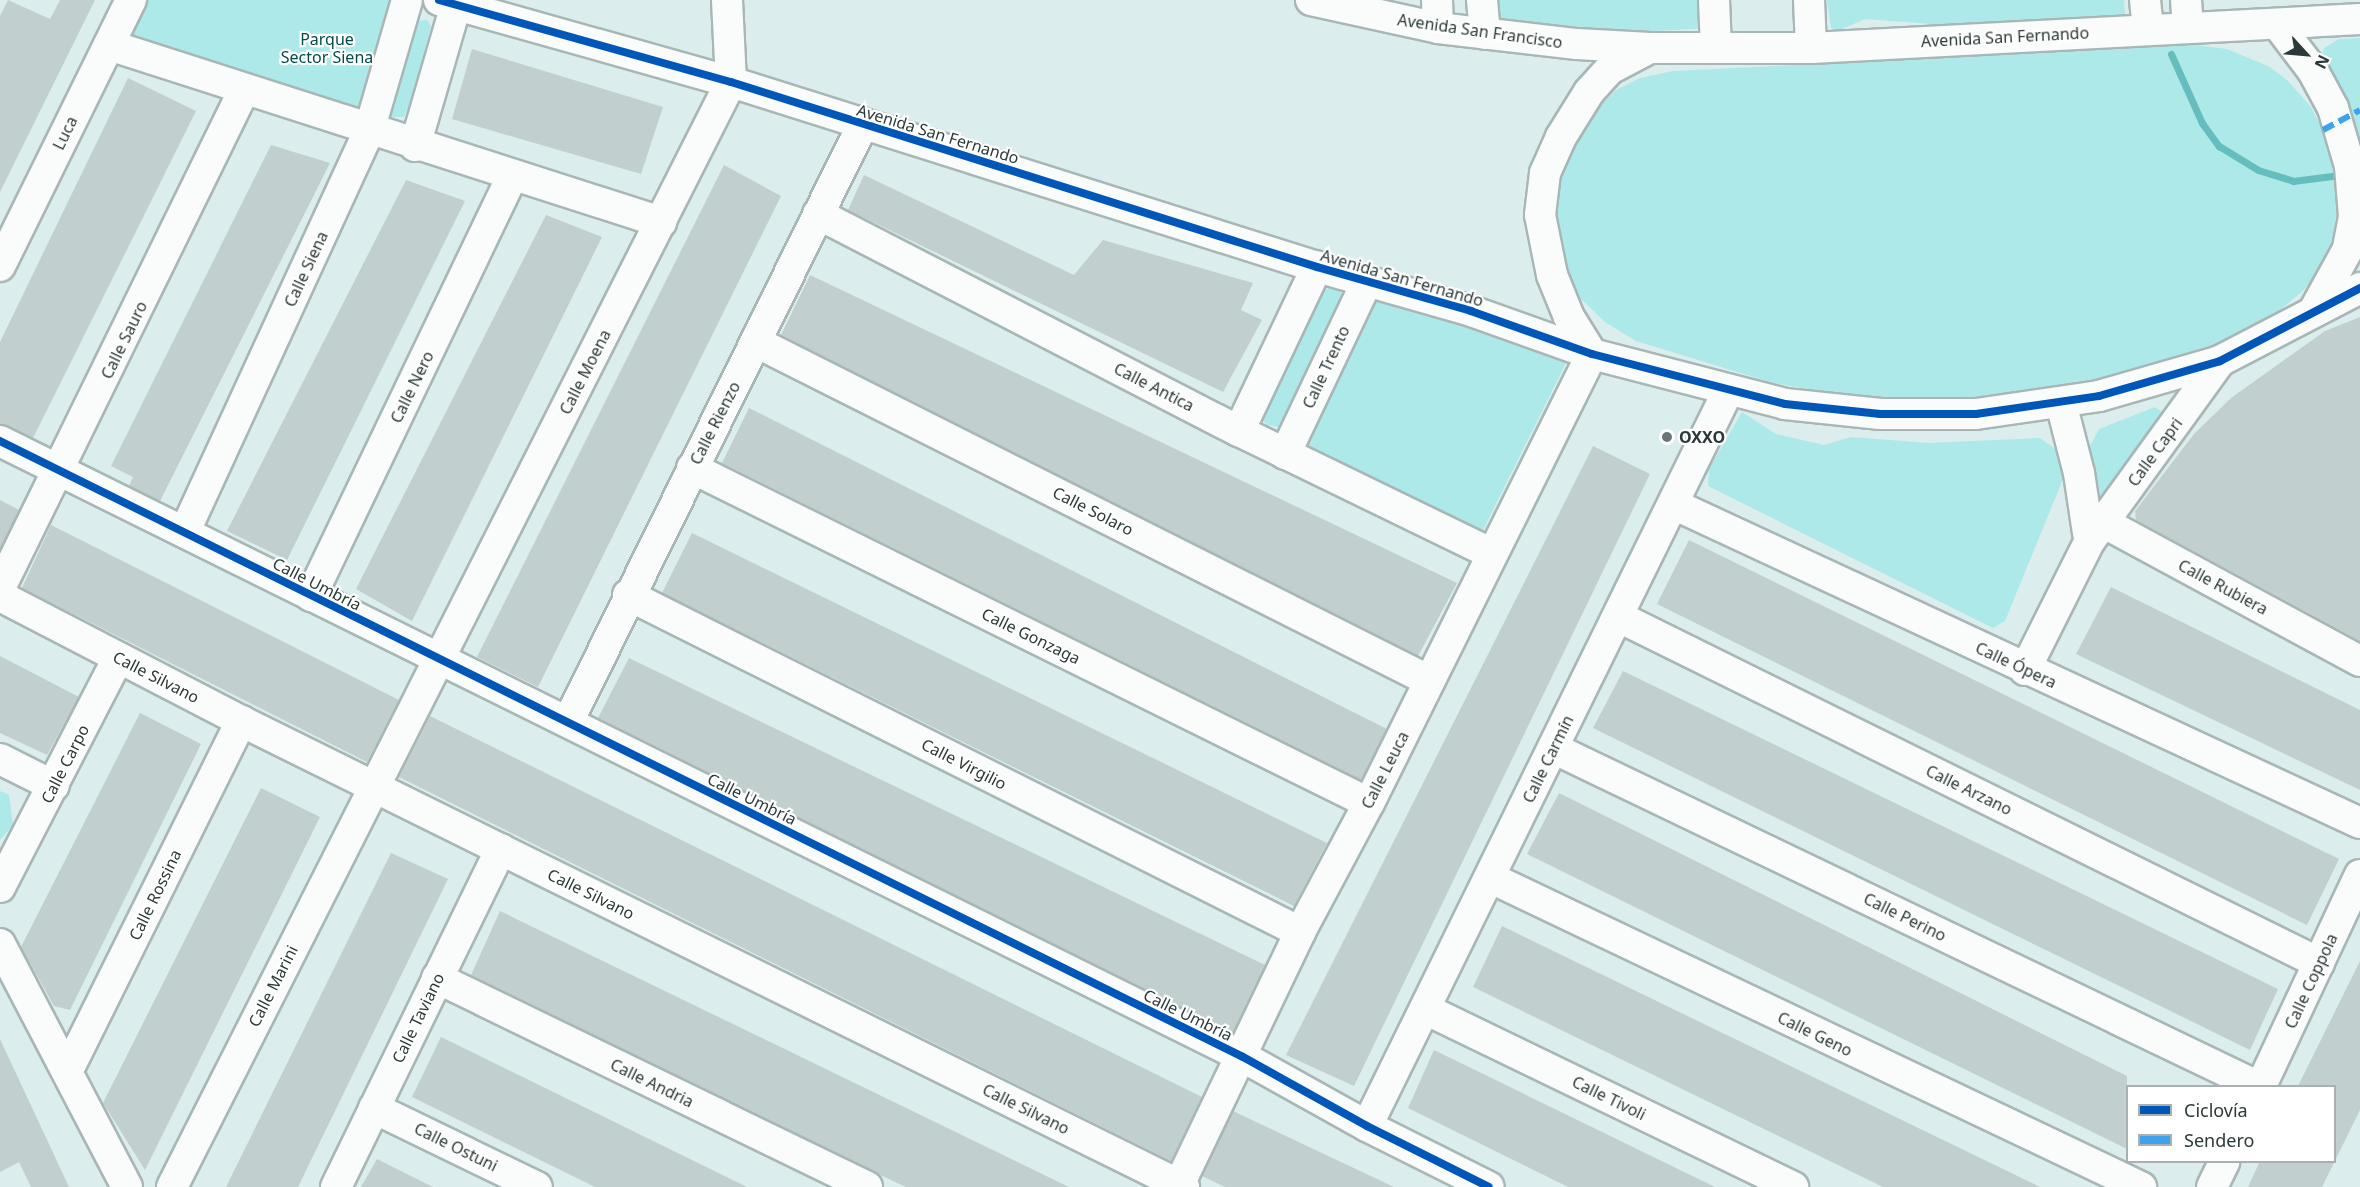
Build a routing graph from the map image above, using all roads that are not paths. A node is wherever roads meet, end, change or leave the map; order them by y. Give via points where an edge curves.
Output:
1 (131, 0) edge
2 (407, 0) edge
3 (727, 0) edge
4 (1311, 0) edge
5 (1482, 0) edge
6 (1714, 0) edge
7 (1809, 0) edge
8 (447, 2) edge
9 (1437, 14) edge
10 (2146, 14) edge
11 (2187, 14) edge
12 (2360, 19) edge
13 (2278, 25) junction
14 (1485, 33) junction
15 (109, 45) junction
16 (1650, 48) junction
17 (1716, 48) junction
18 (1811, 48) junction
19 (731, 82) junction
20 (244, 90) junction
21 (2340, 120) edge
22 (863, 124) junction
23 (369, 131) junction
24 (415, 146) junction
25 (512, 177) junction
26 (819, 214) junction
27 (661, 222) junction
28 (0, 266) edge
29 (1317, 267) junction
30 (1367, 281) junction
31 (2360, 288) edge
32 (2313, 312) junction
33 (756, 342) junction
34 (1592, 354) junction
35 (2220, 361) junction
36 (1728, 391) junction
37 (2061, 403) junction
38 (1239, 431) junction
39 (0, 441) edge
40 (1286, 454) junction
41 (692, 468) junction
42 (61, 470) junction
43 (1673, 504) junction
44 (2093, 526) junction
45 (184, 531) junction
46 (1492, 554) junction
47 (0, 588) edge
48 (628, 595) junction
49 (0, 596) edge
50 (311, 596) junction
51 (1618, 617) junction
52 (118, 658) junction
53 (438, 661) junction
54 (2360, 661) edge
55 (2025, 670) junction
56 (1430, 681) junction
57 (241, 721) junction
58 (567, 722) junction
59 (1553, 748) junction
60 (0, 759) edge
61 (374, 785) junction
62 (54, 786) junction
63 (1369, 803) junction
64 (2360, 823) edge
65 (501, 849) junction
66 (2360, 875) edge
67 (3, 876) edge
68 (1491, 878) junction
69 (1300, 932) junction
70 (0, 944) edge
71 (2319, 963) junction
72 (436, 978) junction
73 (1425, 1009) junction
74 (1243, 1057) junction
75 (68, 1070) junction
76 (2257, 1085) edge
77 (2259, 1085) edge
78 (374, 1108) junction
79 (1367, 1126) junction
80 (2223, 1163) edge
81 (1180, 1186) edge
82 (127, 1187) edge
83 (172, 1187) edge
84 (336, 1187) edge
85 (537, 1187) edge
86 (867, 1187) edge
87 (1490, 1187) edge
88 (1793, 1187) edge
89 (2141, 1187) edge
90 (2212, 1187) edge

1 - 15 street, Luca
2 - 23 street, Calle Siena
3 - 19 street
4 - 9 street, Avenida San Francisco
5 - 14 street
6 - 17 street
7 - 18 street
8 - 19 street, Avenida San Fernando
8 - 24 street
9 - 14 street, Avenida San Francisco
10 - 11 street, Avenida San Fernando
10 - 18 street, Avenida San Fernando
11 - 13 street, Avenida San Fernando
12 - 13 street, Avenida San Fernando
13 - 21 street via 2313,71
14 - 16 street, Avenida San Francisco
15 - 20 street
15 - 28 street, Luca
16 - 17 street, Avenida San Fernando
16 - 34 street via 1610,69 1589,92 1545,172 1540,214 1552,275 1569,316
17 - 18 street, Avenida San Fernando
19 - 22 street, Avenida San Fernando
19 - 27 street, Calle Moena
20 - 23 street
20 - 42 street, Calle Sauro
21 - 32 street via 2350,166 2354,217 2341,266
22 - 26 street, Calle Rienzo
22 - 29 street, Avenida San Fernando
23 - 24 street
23 - 45 street, Calle Siena
24 - 25 street
25 - 27 street
25 - 50 street, Calle Nero
26 - 33 street, Calle Rienzo
26 - 38 street, Calle Antica
27 - 53 street, Calle Moena
29 - 30 street, Avenida San Fernando
29 - 38 street
30 - 34 street, Avenida San Fernando via 1471,311
30 - 40 street, Calle Trento
31 - 32 street, Avenida San Fernando
32 - 35 street, Avenida San Fernando
33 - 41 street, Calle Rienzo
33 - 56 street, Calle Solaro
34 - 36 street, Avenida San Fernando
34 - 46 street, Calle Leuca
35 - 37 street, Avenida San Fernando
35 - 44 street, Calle Capri
36 - 37 street, Avenida San Fernando via 1785,404 1880,414 1976,414
36 - 43 street, Calle Carmín
37 - 44 street
38 - 40 street, Calle Antica
39 - 42 street, Calle Umbría
40 - 46 street, Calle Antica
41 - 48 street, Calle Rienzo
41 - 63 street, Calle Gonzaga
42 - 45 street, Calle Umbría
42 - 47 street, Calle Sauro
43 - 51 street, Calle Carmín
43 - 55 street, Calle Ópera
44 - 54 street, Calle Rubiera
44 - 55 street, Calle Capri
45 - 50 street, Calle Umbría
46 - 56 street, Calle Leuca
48 - 58 street, Calle Rienzo
48 - 69 street, Calle Virgilio
49 - 52 street, Calle Silvano
50 - 53 street, Calle Umbría
51 - 59 street, Calle Carmín
51 - 71 street, Calle Arzano
52 - 57 street, Calle Silvano
52 - 62 street, Calle Carpo
53 - 58 street, Calle Umbría
53 - 61 street, Calle Moena
55 - 64 street, Calle Ópera
56 - 63 street, Calle Leuca
57 - 61 street, Calle Silvano
57 - 75 street, Calle Rossina
58 - 74 street, Calle Umbría
59 - 68 street, Calle Carmín
59 - 76 street, Calle Perino
60 - 62 street
61 - 65 street, Calle Silvano
61 - 83 street, Calle Marini
62 - 67 street, Calle Carpo
63 - 69 street, Calle Leuca
65 - 72 street, Calle Taviano
65 - 81 street, Calle Silvano
66 - 71 street, Calle Coppola
68 - 73 street, Calle Carmín
68 - 89 street, Calle Geno
69 - 74 street, Calle Leuca
70 - 75 street
71 - 77 street, Calle Coppola
72 - 78 street, Calle Taviano
72 - 86 street, Calle Andria
73 - 79 street, Calle Carmín
73 - 88 street, Calle Tivoli
74 - 79 street, Calle Umbría
74 - 81 street, Calle Leuca
75 - 82 street
78 - 84 street, Calle Taviano
78 - 85 street, Calle Ostuni
79 - 87 street, Calle Umbría
80 - 90 street

